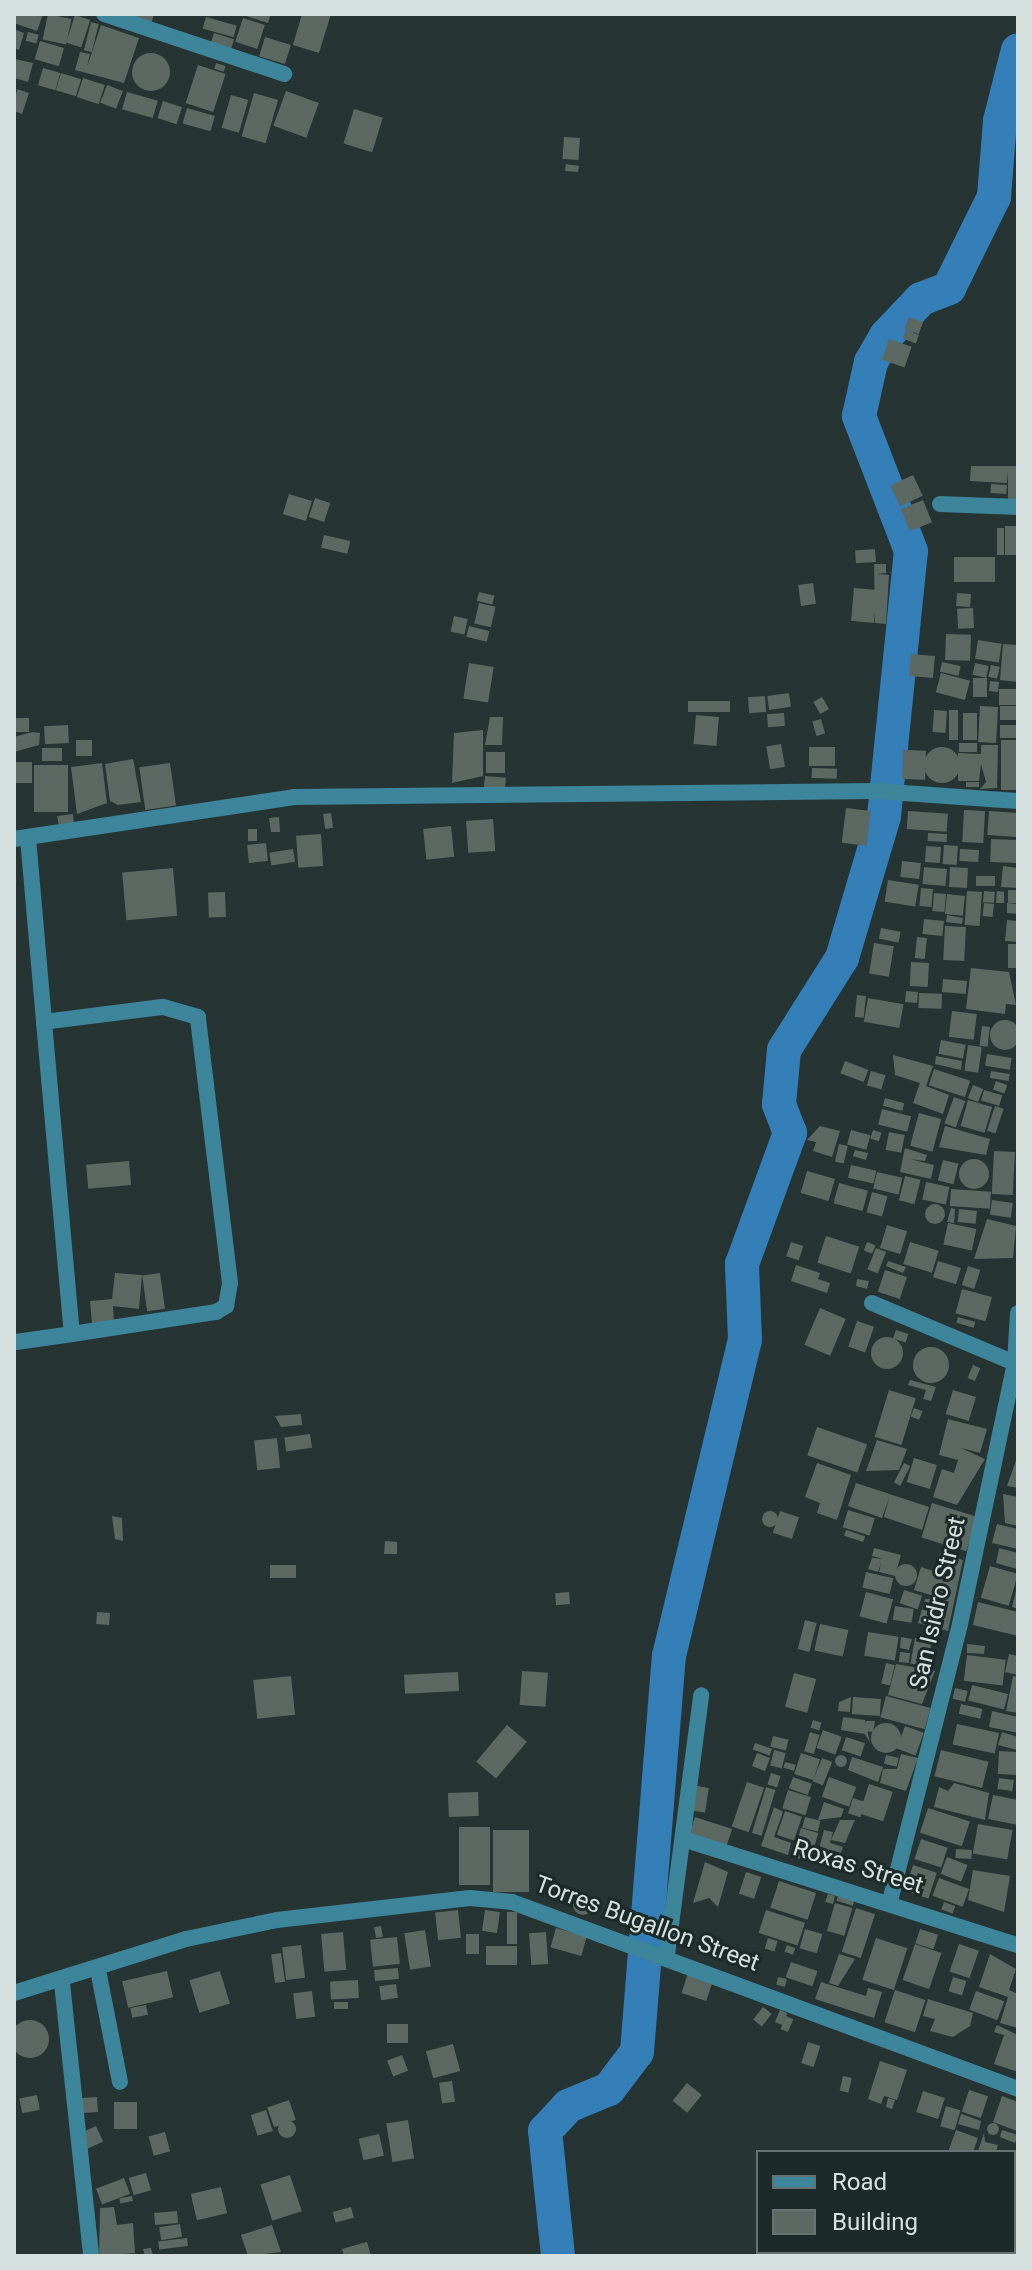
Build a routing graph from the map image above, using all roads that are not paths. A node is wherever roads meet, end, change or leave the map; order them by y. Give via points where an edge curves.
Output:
1 (104, 14) edge
2 (284, 74) dead end
3 (940, 504) dead end
4 (1018, 507) edge
5 (1018, 801) edge
6 (21, 839) edge
7 (44, 1022) junction
8 (872, 1303) dead end
9 (1018, 1313) edge
10 (72, 1334) junction
11 (16, 1342) edge
12 (1015, 1363) junction
13 (701, 1695) dead end
14 (683, 1839) junction
15 (890, 1901) junction
16 (1018, 1945) edge
17 (664, 1954) junction
18 (98, 1970) junction
19 (62, 1983) junction
20 (14, 1993) edge
21 (120, 2082) dead end
22 (1018, 2089) edge
23 (91, 2256) edge

1 - 2 street
3 - 4 street
5 - 6 street via 875,791 294,797
6 - 7 street
7 - 10 street
7 - 10 street via 162,1007 198,1017 230,1283 226,1306 203,1317
8 - 12 street
9 - 12 street, San Isidro Street
10 - 11 street
12 - 15 street, San Isidro Street
13 - 14 street
14 - 15 street, Roxas Street
14 - 17 street
15 - 16 street, Roxas Street
17 - 18 street, Torres Bugallon Street via 512,1902 470,1898 247,1926
17 - 22 street, Torres Bugallon Street
18 - 19 street, Torres Bugallon Street
18 - 21 street
19 - 20 street, Torres Bugallon Street
19 - 23 street

